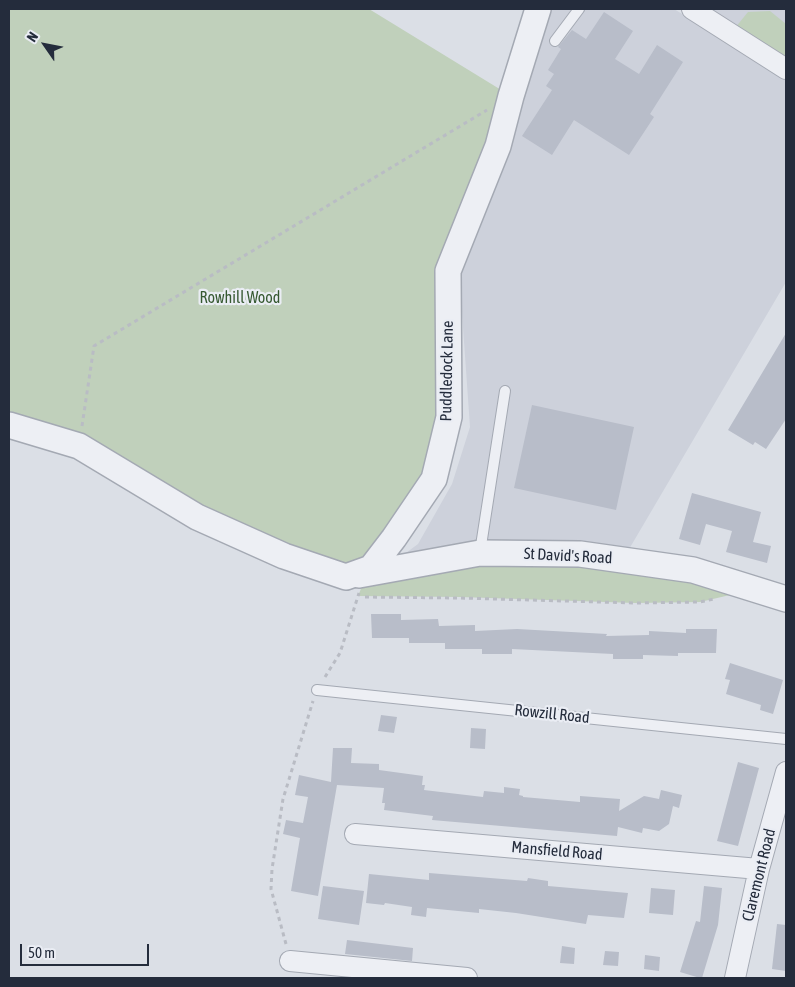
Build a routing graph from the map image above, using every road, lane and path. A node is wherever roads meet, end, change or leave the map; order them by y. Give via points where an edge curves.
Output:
1 (538, 9) edge
2 (579, 9) edge
3 (692, 9) edge
4 (555, 41) dead end
5 (786, 69) edge
6 (511, 96) junction
7 (505, 391) dead end
8 (9, 425) edge
9 (79, 446) junction
10 (480, 553) junction
11 (346, 577) junction
12 (744, 586) junction
13 (786, 599) edge
14 (317, 690) junction
15 (786, 738) edge
16 (786, 772) edge
17 (355, 834) dead end
18 (759, 869) junction
19 (290, 961) joint
20 (467, 978) edge
21 (735, 978) edge

1 - 6 street, Puddledock Lane
2 - 4 lane
3 - 5 street
6 - 9 path via 94,346
6 - 11 street, Puddledock Lane via 498,146 448,271 449,417 434,479 371,568
7 - 10 lane
8 - 9 street
9 - 11 street via 197,516 284,556
10 - 11 street, St David's Road
10 - 12 street, St David's Road via 580,554 693,570
12 - 13 street, St David's Road
12 - 14 path via 730,595 692,602 357,597 340,652
14 - 15 lane, Rowzill Road
14 - 19 path via 283,799 272,869 271,889
16 - 18 street, Claremont Road
17 - 18 street, Mansfield Road
18 - 21 street, Claremont Road
19 - 20 street

